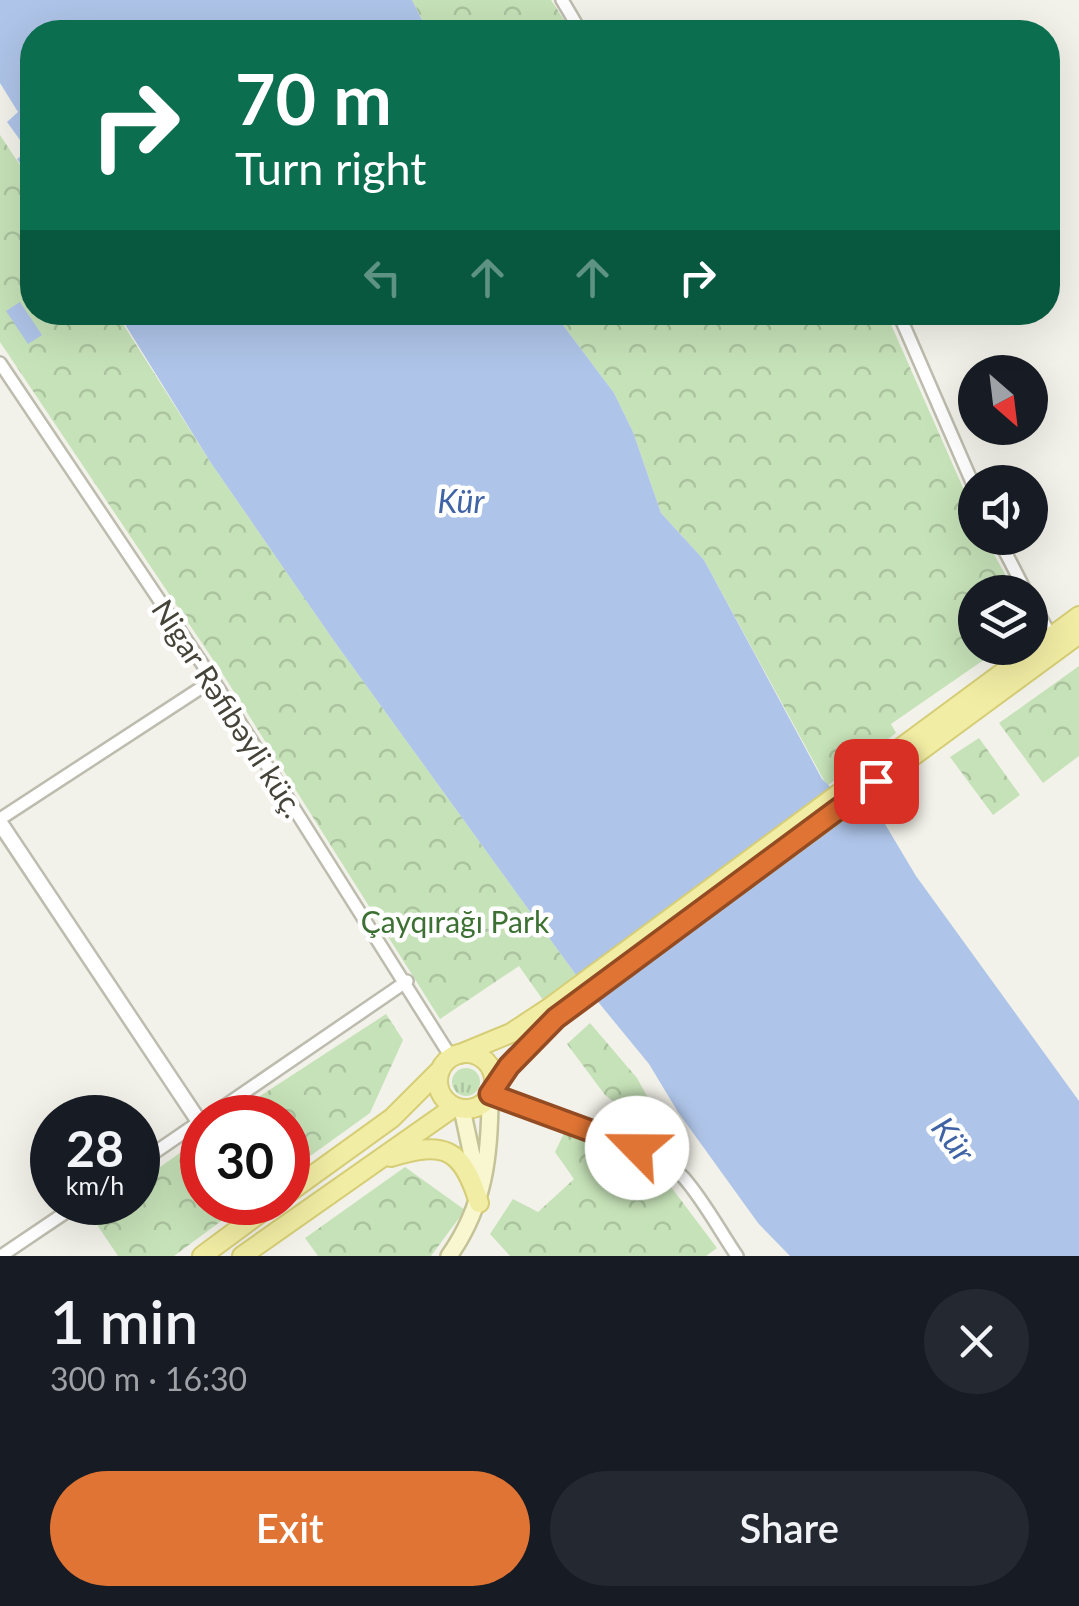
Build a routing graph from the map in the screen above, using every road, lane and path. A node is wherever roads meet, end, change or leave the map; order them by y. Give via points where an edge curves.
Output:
1 (904, 325) edge
2 (0, 363) edge
3 (4, 378) edge
4 (965, 465) edge
5 (1079, 616) edge
6 (1048, 631) edge
7 (1079, 634) edge
8 (1051, 636) junction
9 (212, 680) junction
10 (904, 752) junction
11 (0, 821) edge
12 (407, 982) junction
13 (553, 1013) junction
14 (450, 1061) junction
15 (490, 1094) junction
16 (185, 1095) edge
17 (242, 1095) edge
18 (458, 1108) junction
19 (366, 1165) junction
20 (310, 1177) edge
21 (479, 1203) junction
22 (46, 1225) edge
23 (240, 1225) edge
24 (1, 1256) edge
25 (202, 1256) edge
26 (242, 1256) edge
27 (449, 1256) edge
28 (737, 1256) edge

1 - 4 street
2 - 3 street, Nigar Rəfibəyli küç.
3 - 9 street, Nigar Rəfibəyli küç.
5 - 8 main road
6 - 8 street
7 - 10 main road
8 - 10 main road
9 - 11 street
9 - 12 street, Nigar Rəfibəyli küç.
10 - 13 main road
11 - 16 street
12 - 14 street, Nigar Rəfibəyli küç.
12 - 17 street
13 - 14 main road
13 - 15 main road
14 - 15 main road via 478,1056 491,1068
14 - 18 main road via 438,1088
14 - 20 main road via 392,1118
15 - 18 main road via 478,1106
15 - 21 main road
15 - 28 street via 577,1123 667,1164
18 - 19 main road
18 - 21 main road via 478,1175
19 - 21 main road via 441,1148 465,1168
19 - 26 main road
21 - 27 main road
22 - 24 street
23 - 25 main road

